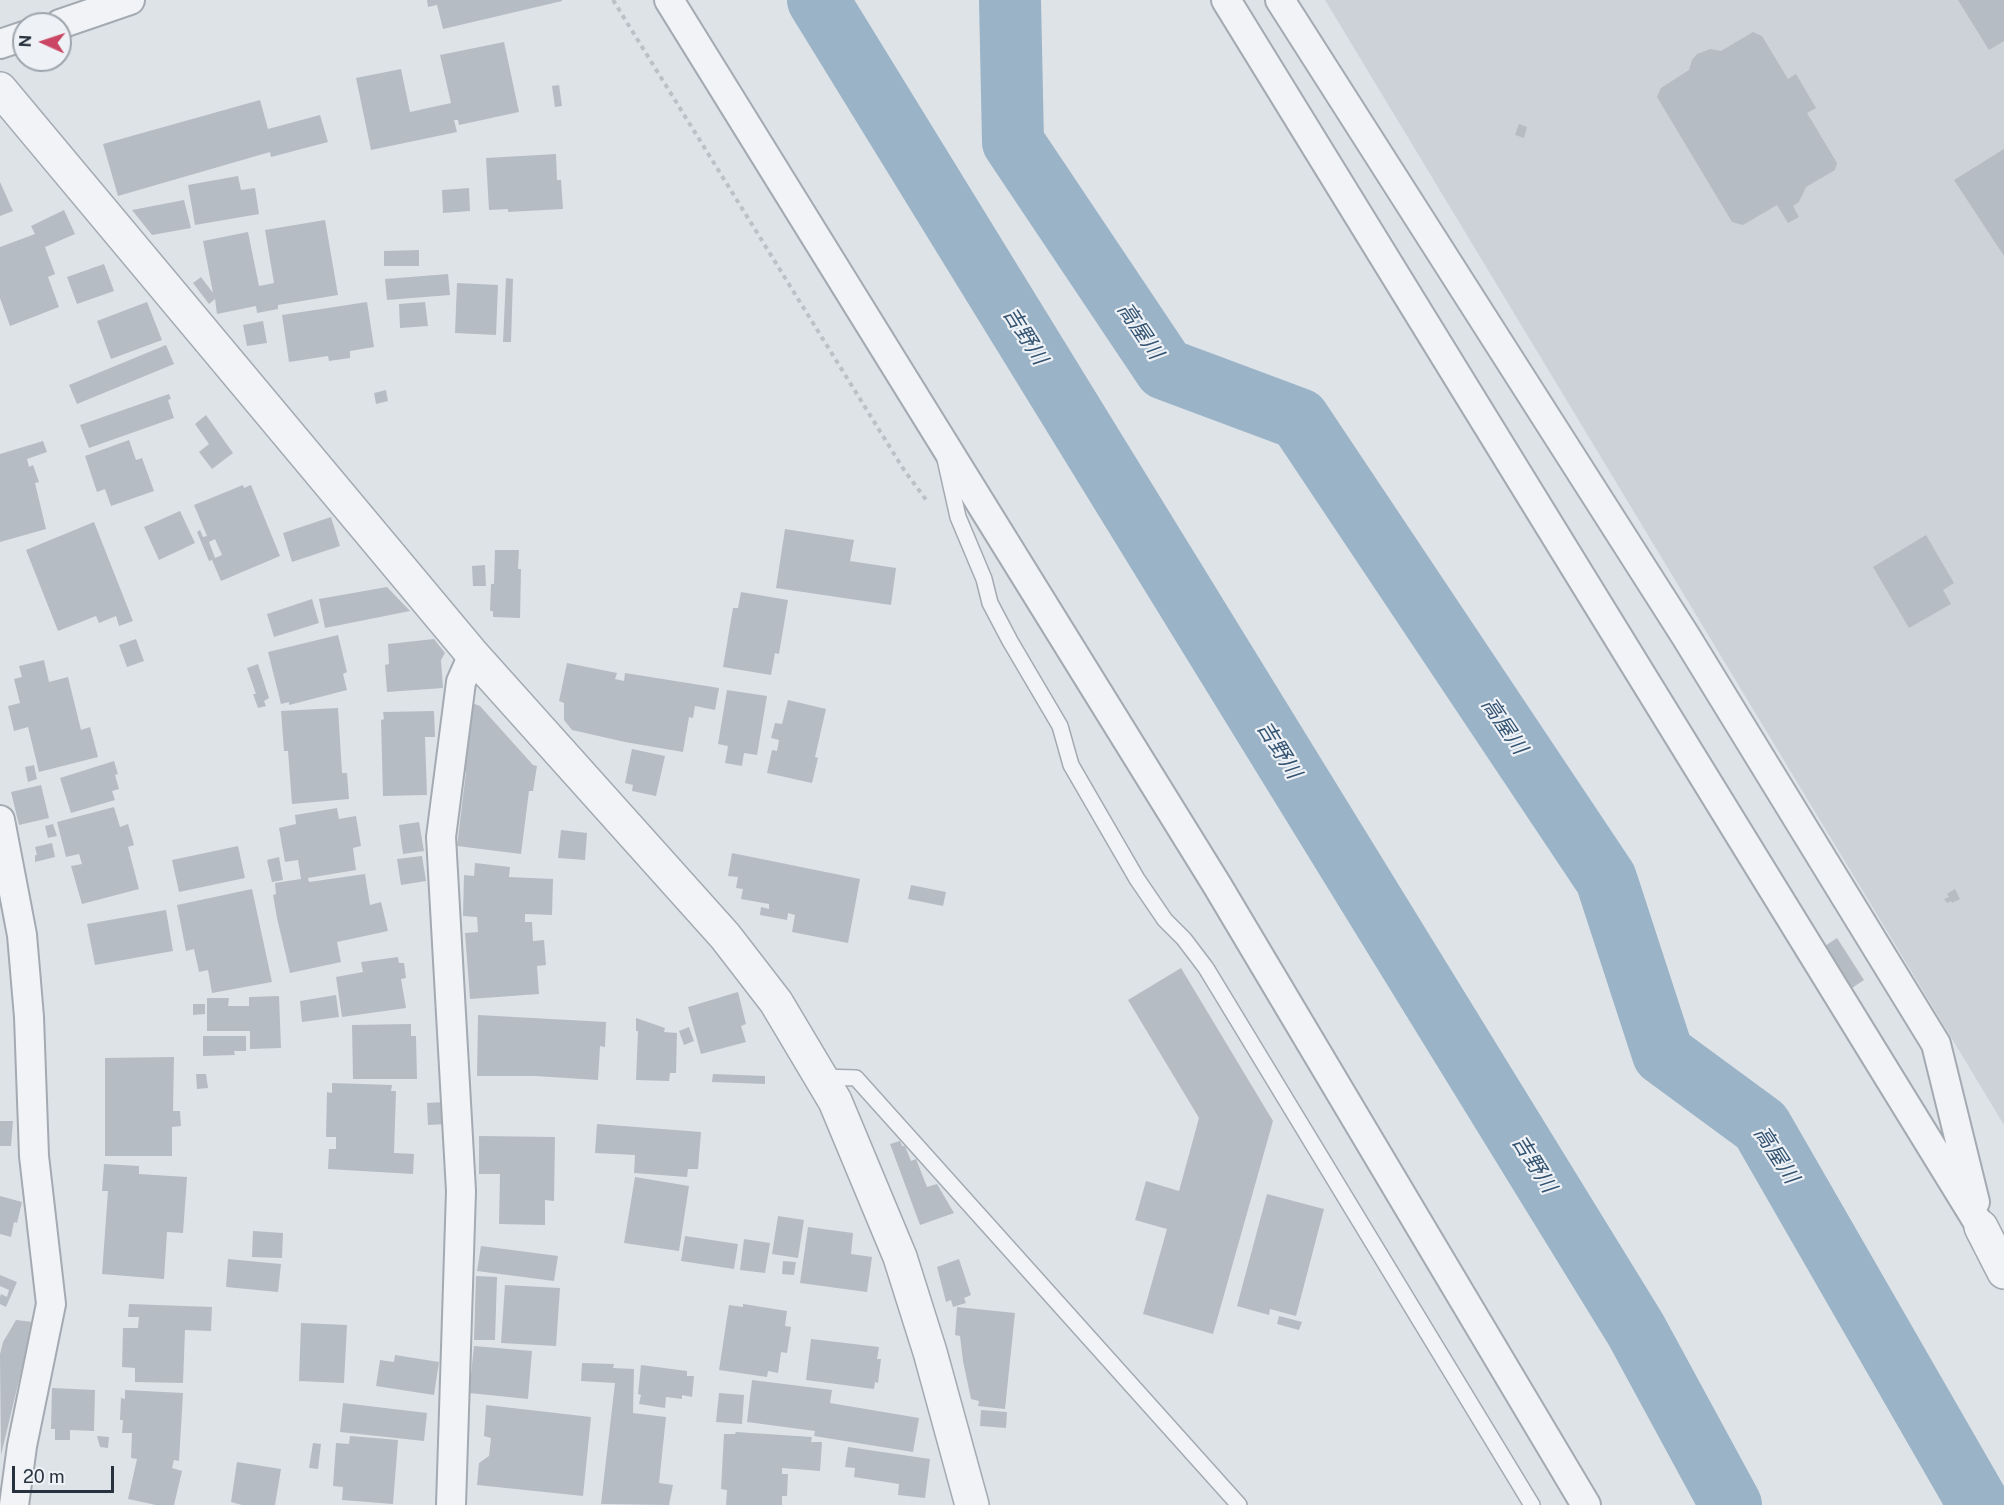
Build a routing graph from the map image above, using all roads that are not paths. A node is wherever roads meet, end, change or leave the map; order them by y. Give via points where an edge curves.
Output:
1 (130, 0) edge
2 (669, 0) edge
3 (1226, 0) edge
4 (1280, 0) edge
5 (72, 20) edge
6 (0, 89) edge
7 (943, 441) junction
8 (473, 655) junction
9 (0, 820) edge
10 (821, 1077) junction
11 (1981, 1227) junction
12 (2004, 1272) edge
13 (14, 1505) edge
14 (451, 1505) edge
15 (972, 1505) edge
16 (1239, 1505) edge
17 (1532, 1505) edge
18 (1586, 1505) edge

1 - 5 street
2 - 7 street
3 - 11 street
4 - 11 street via 1685,635 1936,1044
6 - 8 street
7 - 17 lane via 958,517 990,603 1060,726 1071,765 1143,887 1206,968
7 - 18 street via 1217,885
8 - 10 street via 725,936 776,1002
8 - 14 street via 461,682 441,837 461,1191
9 - 13 street via 22,935 34,1156 51,1304
10 - 15 street via 835,1101 900,1257
10 - 16 lane via 856,1078
11 - 12 street

